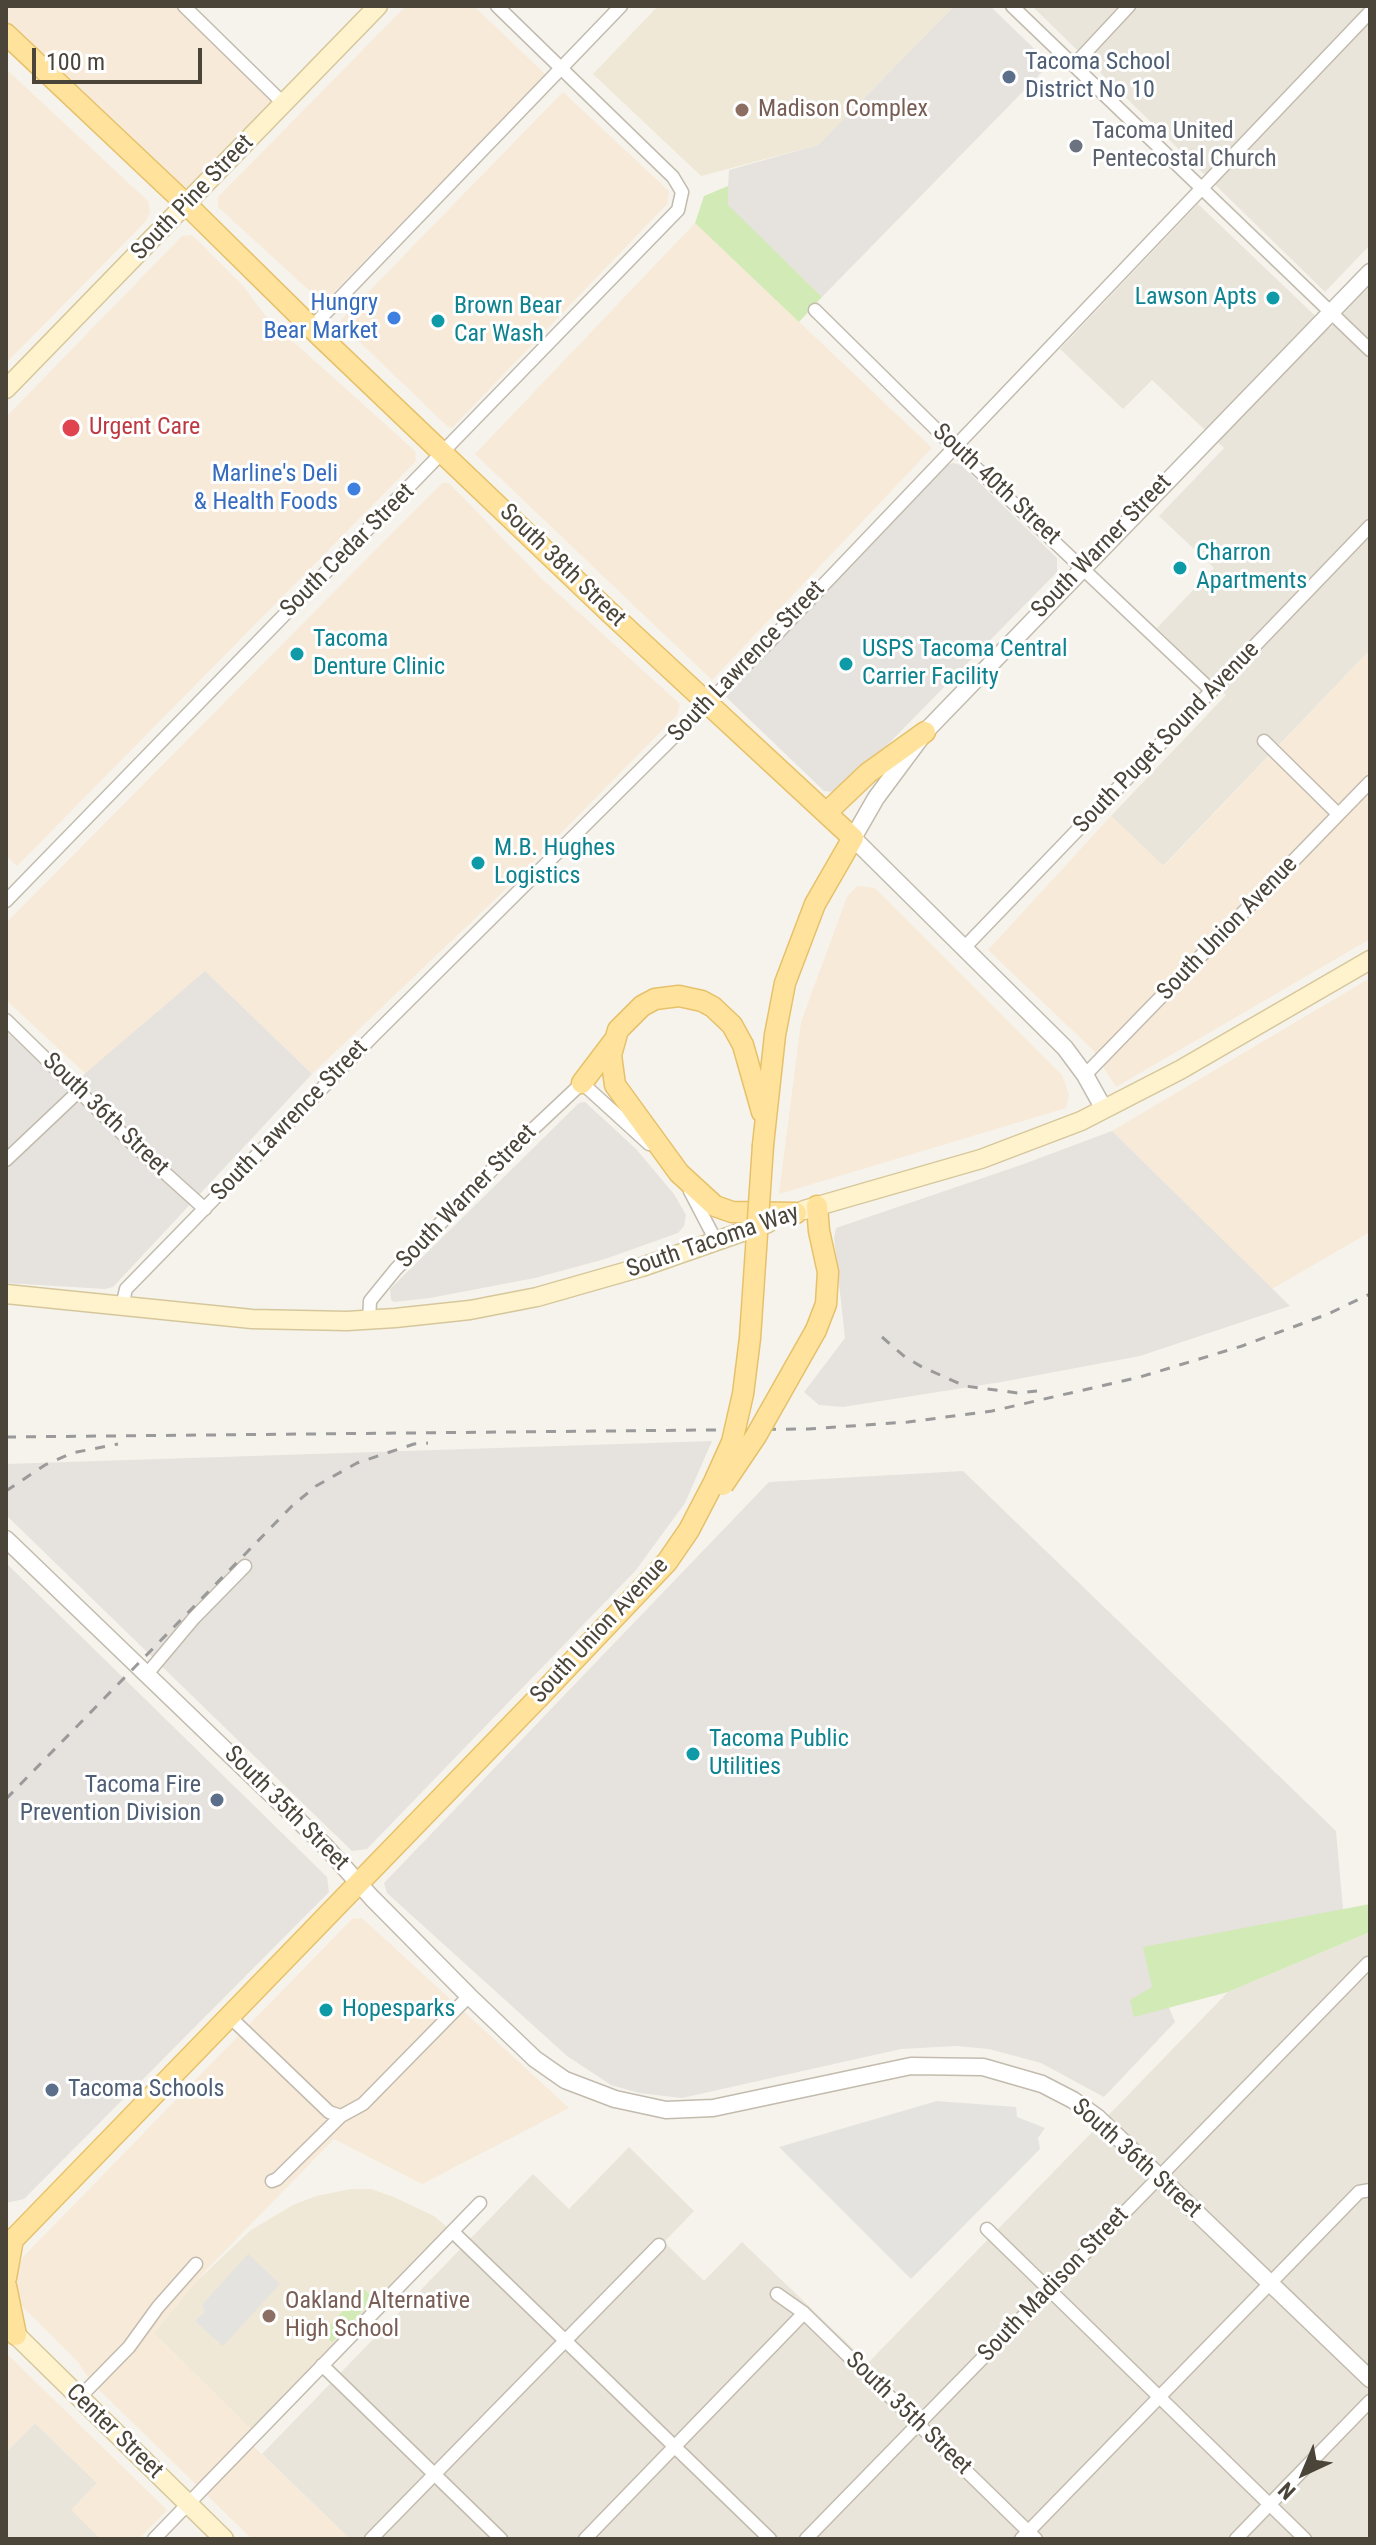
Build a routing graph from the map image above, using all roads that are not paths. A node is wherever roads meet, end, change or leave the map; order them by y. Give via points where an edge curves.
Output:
1 (184, 6) edge
2 (378, 6) edge
3 (497, 6) edge
4 (621, 6) edge
5 (1012, 6) edge
6 (1129, 6) edge
7 (1370, 12) edge
8 (6, 34) edge
9 (1074, 65) junction
10 (560, 67) junction
11 (284, 104) junction
12 (1202, 188) junction
13 (187, 205) junction
14 (1370, 272) edge
15 (815, 310) dead end
16 (1332, 312) junction
17 (311, 328) junction
18 (1370, 350) edge
19 (6, 389) edge
20 (954, 447) junction
21 (444, 453) junction
22 (1370, 526) edge
23 (1083, 567) junction
24 (1212, 691) junction
25 (707, 703) junction
26 (925, 732) junction
27 (1264, 741) dead end
28 (1370, 782) edge
29 (826, 813) junction
30 (1338, 814) junction
31 (853, 838) junction
32 (6, 901) edge
33 (963, 949) junction
34 (1370, 960) edge
35 (6, 1020) edge
36 (613, 1042) junction
37 (1085, 1075) junction
38 (582, 1083) junction
39 (80, 1090) junction
40 (1104, 1109) junction
41 (766, 1124) junction
42 (6, 1160) edge
43 (679, 1173) junction
44 (817, 1206) junction
45 (205, 1209) junction
46 (796, 1213) junction
47 (716, 1241) junction
48 (6, 1294) edge
49 (122, 1306) junction
50 (369, 1321) junction
51 (689, 1530) junction
52 (6, 1539) edge
53 (245, 1566) dead end
54 (147, 1674) junction
55 (359, 1883) junction
56 (1368, 1963) dead end
57 (469, 1996) junction
58 (230, 2017) junction
59 (565, 2080) joint
60 (341, 2116) junction
61 (1160, 2175) junction
62 (272, 2181) dead end
63 (1364, 2191) edge
64 (480, 2203) dead end
65 (987, 2229) dead end
66 (453, 2232) junction
67 (10, 2243) edge
68 (659, 2245) dead end
69 (196, 2264) dead end
70 (6, 2278) edge
71 (1269, 2283) junction
72 (6, 2286) edge
73 (1048, 2291) junction
74 (777, 2294) dead end
75 (804, 2313) junction
76 (11, 2330) edge
77 (565, 2339) junction
78 (322, 2365) junction
79 (1370, 2379) edge
80 (1158, 2397) junction
81 (79, 2398) junction
82 (1370, 2401) edge
83 (918, 2424) junction
84 (675, 2446) junction
85 (433, 2474) junction
86 (188, 2504) junction
87 (1270, 2504) junction
88 (1028, 2536) edge
89 (154, 2539) edge
90 (224, 2539) edge
91 (371, 2539) edge
92 (501, 2539) edge
93 (585, 2539) edge
94 (770, 2539) edge
95 (806, 2539) edge
96 (1236, 2539) edge
97 (1305, 2539) edge

1 - 11 street
2 - 11 main road, South Pine Street
3 - 10 street
4 - 10 street
5 - 9 street
6 - 9 street
7 - 12 street, South Lawrence Street
8 - 13 main road, South 38th Street
9 - 12 street
10 - 17 street
10 - 21 street, South Cedar Street via 673,177 681,189 678,210
11 - 13 main road, South Pine Street
12 - 16 street
12 - 20 street, South Lawrence Street
13 - 17 main road, South 38th Street
13 - 19 main road, South Pine Street
14 - 16 street, South Warner Street
15 - 20 street, South 40th Street
16 - 18 street
16 - 23 street, South Warner Street
17 - 21 main road, South 38th Street
20 - 23 street, South 40th Street
20 - 25 street, South Lawrence Street
21 - 25 main road, South 38th Street
21 - 32 street, South Cedar Street
22 - 24 street, South Puget Sound Avenue
23 - 24 street, South 40th Street
23 - 26 street, South Warner Street
24 - 33 street, South Puget Sound Avenue
25 - 29 main road, South 38th Street
25 - 45 street, South Lawrence Street
26 - 29 main road via 868,773
26 - 31 street, South Warner Street
27 - 30 street
28 - 30 street, South Union Avenue
29 - 31 main road, South 38th Street
30 - 37 street, South Union Avenue
31 - 33 street, South 38th Street
31 - 41 main road, South Union Avenue via 815,904 785,983
33 - 37 street, South 38th Street via 1065,1048
34 - 40 main road, South Tacoma Way
35 - 39 street, South 36th Street
36 - 38 main road
36 - 41 main road via 628,1018 655,999 679,996 702,1001 737,1033
36 - 43 main road via 615,1085
37 - 40 street, South 38th Street
38 - 43 street
38 - 50 street, South Warner Street via 396,1269 370,1301
39 - 42 street
39 - 45 street, South 36th Street
40 - 44 main road, South Tacoma Way via 981,1159
41 - 51 main road, South Union Avenue, bridge via 743,1394 732,1442
43 - 46 main road via 715,1206 732,1212
43 - 47 street
44 - 46 main road, South Tacoma Way
44 - 51 main road, bridge via 828,1272 826,1304 816,1330 749,1446
45 - 49 street, South Lawrence Street via 126,1289
46 - 47 main road, South Tacoma Way
47 - 50 main road, South Tacoma Way via 537,1297
48 - 49 main road, South Tacoma Way
49 - 50 main road, South Tacoma Way via 252,1319
51 - 55 main road, South Union Avenue, bridge via 651,1580
52 - 54 street, South 35th Street
53 - 54 street
54 - 55 street, South 35th Street
55 - 57 street, South 35th Street
55 - 58 main road, South Union Avenue
56 - 61 street, South Madison Street
57 - 59 street, South 35th Street
57 - 60 street via 363,2104
58 - 60 street via 329,2112
58 - 67 main road, South Union Avenue
59 - 61 street, South 36th Street via 666,2110 727,2105 911,2066 983,2067 1035,2081 1073,2100
60 - 62 street
61 - 71 street, South 36th Street
61 - 73 street, South Madison Street
63 - 71 street
64 - 66 street
65 - 73 street
66 - 77 street
66 - 78 street
67 - 70 main road
68 - 77 street
69 - 81 street via 129,2347
71 - 79 street, South 36th Street
71 - 80 street
72 - 76 main road
73 - 80 street
73 - 83 street, South Madison Street
74 - 75 street, South 35th Street
75 - 83 street, South 35th Street
75 - 84 street
76 - 81 main road, Center Street
77 - 84 street
77 - 85 street
78 - 85 street
78 - 86 street
80 - 87 street
80 - 88 street
81 - 86 main road, Center Street
82 - 87 street
83 - 88 street, South 35th Street
83 - 95 street, South Madison Street
84 - 93 street
84 - 94 street
85 - 91 street
85 - 92 street
86 - 89 street
86 - 90 main road, Center Street
87 - 96 street
87 - 97 street

